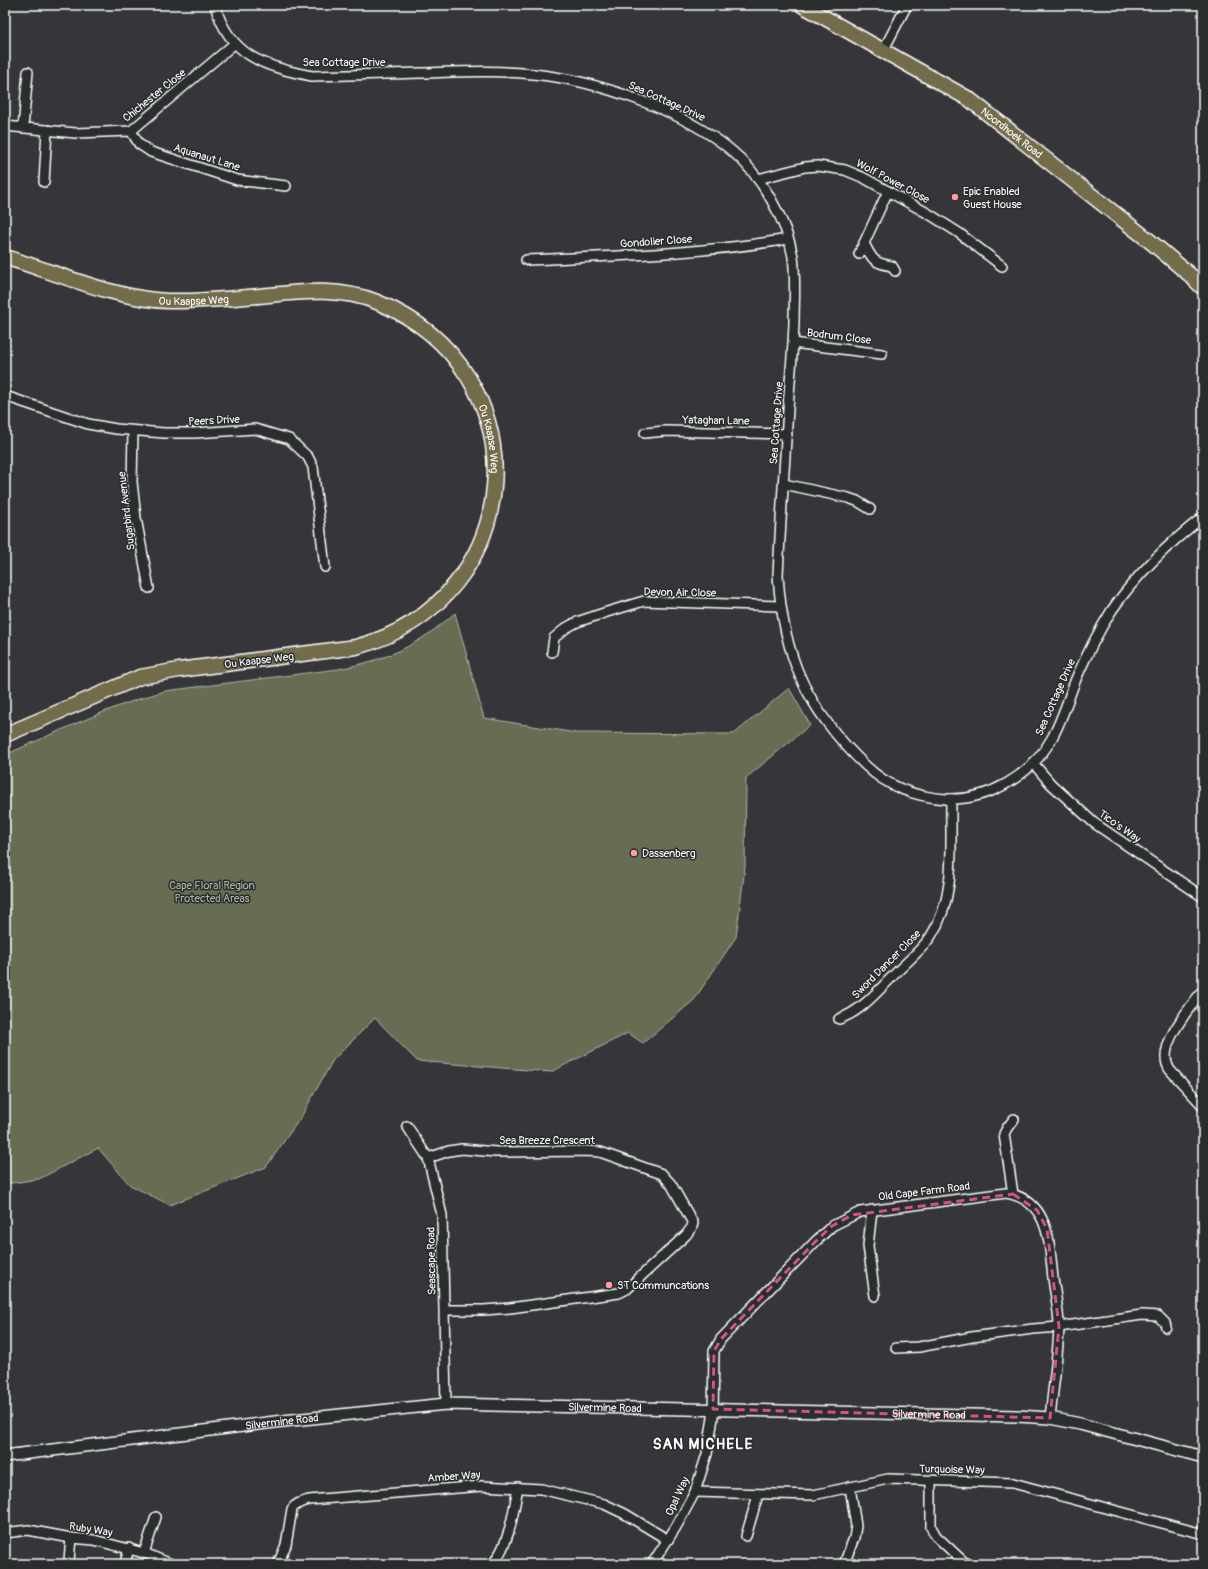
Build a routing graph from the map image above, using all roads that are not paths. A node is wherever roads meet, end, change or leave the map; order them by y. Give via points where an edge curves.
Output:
1 (215, 5) edge
2 (802, 5) edge
3 (907, 5) edge
4 (234, 44) junction
5 (883, 51) junction
6 (28, 72) dead end
7 (5, 126) edge
8 (23, 128) junction
9 (47, 130) junction
10 (131, 131) junction
11 (758, 179) junction
12 (44, 182) dead end
13 (286, 186) dead end
14 (888, 191) junction
15 (788, 239) junction
16 (864, 243) junction
17 (859, 254) dead end
18 (5, 257) edge
19 (526, 260) dead end
20 (1002, 266) dead end
21 (895, 271) dead end
22 (1203, 288) edge
23 (793, 342) junction
24 (882, 354) dead end
25 (5, 396) edge
26 (133, 431) junction
27 (645, 433) dead end
28 (786, 434) junction
29 (784, 484) junction
30 (870, 509) dead end
31 (1203, 517) edge
32 (325, 567) dead end
33 (149, 588) dead end
34 (780, 606) junction
35 (552, 652) dead end
36 (5, 735) edge
37 (1033, 763) junction
38 (951, 799) junction
39 (1203, 897) edge
40 (1203, 990) edge
41 (839, 1019) dead end
42 (1203, 1106) edge
43 (1014, 1119) dead end
44 (407, 1126) dead end
45 (428, 1158) junction
46 (1013, 1194) junction
47 (872, 1210) junction
48 (875, 1296) dead end
49 (445, 1310) junction
50 (1059, 1327) junction
51 (1166, 1327) dead end
52 (896, 1348) dead end
53 (446, 1404) junction
54 (713, 1409) junction
55 (1050, 1418) junction
56 (5, 1456) edge
57 (1203, 1457) edge
58 (931, 1481) junction
59 (518, 1487) junction
60 (850, 1487) junction
61 (695, 1492) junction
62 (758, 1495) junction
63 (156, 1517) dead end
64 (5, 1533) edge
65 (1203, 1534) edge
66 (746, 1536) dead end
67 (72, 1538) junction
68 (668, 1540) junction
69 (130, 1548) junction
70 (144, 1553) junction
71 (70, 1564) edge
72 (125, 1564) edge
73 (171, 1564) edge
74 (278, 1564) edge
75 (493, 1564) edge
76 (652, 1564) edge
77 (844, 1564) edge
78 (966, 1564) edge

1 - 4 street, Sea Cottage Drive via 220,22
2 - 5 main road, Noordhoek Road
3 - 5 street
4 - 10 street, Chichester Close
4 - 11 street, Sea Cottage Drive via 247,54 282,71 312,76 495,72 535,74 573,81 638,100 701,129 732,151
5 - 22 main road, Noordhoek Road via 969,99 1151,242
6 - 8 street
7 - 8 street, Chichester Close
8 - 9 street, Chichester Close
9 - 10 street, Chichester Close via 75,133
9 - 12 street
10 - 13 street, Aquanaut Lane via 138,144 151,152 237,180
11 - 14 street, Wolf Power Close via 818,166 845,170
11 - 15 street, Sea Cottage Drive via 775,208
14 - 16 street
14 - 20 street, Wolf Power Close via 959,233
15 - 19 street, Gondolier Close via 753,245 644,255
15 - 23 street, Sea Cottage Drive via 794,275
16 - 17 street
16 - 21 street via 873,260 892,266
18 - 36 main road, Ou Kaapse Weg via 146,299 192,301 311,291 345,294 376,302 419,324 458,361 477,393 490,427 495,460 490,515 470,564 452,589 435,606 404,628 372,643 356,647 140,677
23 - 24 street, Bodrum Close
23 - 28 street, Sea Cottage Drive
25 - 26 street, Peers Drive via 88,424
26 - 32 street, Peers Drive via 164,434 255,429 288,439 308,458 313,467
26 - 33 street, Sugarbird Avenue via 132,482
27 - 28 street, Yataghan Lane via 665,431
28 - 29 street, Sea Cottage Drive
29 - 30 street via 857,500
29 - 34 street, Sea Cottage Drive via 778,575
31 - 37 street, Sea Cottage Drive via 1152,561 1131,584 1112,611 1093,643 1051,739
34 - 35 street, Devon Air Close via 644,601 577,622 566,628 554,638
34 - 38 street, Sea Cottage Drive via 799,677 822,717 835,733 859,760 900,789 929,798
37 - 38 street, Sea Cottage Drive via 1005,785 971,797
37 - 39 street, Tico's Way via 1051,784 1094,822
38 - 41 street, Sword Dancer Close via 949,893 936,928 926,943 879,990 855,1012
40 - 42 street via 1171,1037 1165,1059 1170,1070
43 - 46 street via 1004,1134
44 - 45 street, Seascape Road
45 - 49 street, Seascape Road via 442,1215
45 - 49 street, Sea Breeze Crescent via 462,1149 496,1152 600,1152 662,1174 671,1184 693,1223 686,1235 627,1289 619,1293 510,1308
46 - 47 street, Old Cape Farm Road via 993,1194
46 - 50 street, Old Cape Farm Road via 1037,1210 1047,1229
47 - 48 street via 868,1246
47 - 54 street, Old Cape Farm Road via 852,1215 832,1226 721,1338 714,1351
49 - 53 street, Seascape Road
50 - 51 street via 1150,1315 1158,1316
50 - 52 street
50 - 55 street, Old Cape Farm Road
53 - 54 street, Silvermine Road
53 - 56 street, Silvermine Road via 283,1421
54 - 55 street, Silvermine Road
54 - 61 street, Opal Way via 707,1454
55 - 57 street, Silvermine Road via 1107,1430
58 - 60 street, Turquoise Way via 888,1479
58 - 65 street, Turquoise Way via 1013,1483
58 - 78 street via 931,1527 936,1536
59 - 68 street, Amber Way via 541,1489 604,1504
59 - 74 street, Amber Way via 482,1486 301,1502 295,1504 292,1509 286,1545
59 - 75 street via 511,1527
60 - 62 street, Turquoise Way via 813,1496
60 - 77 street via 856,1532
61 - 62 street, Turquoise Way
61 - 68 street, Opal Way
62 - 66 street
63 - 70 street
64 - 67 street, Ruby Way via 28,1530
67 - 69 street, Ruby Way
67 - 71 street
68 - 76 street, Opal Way
69 - 70 street, Ruby Way
69 - 72 street
70 - 73 street, Ruby Way

